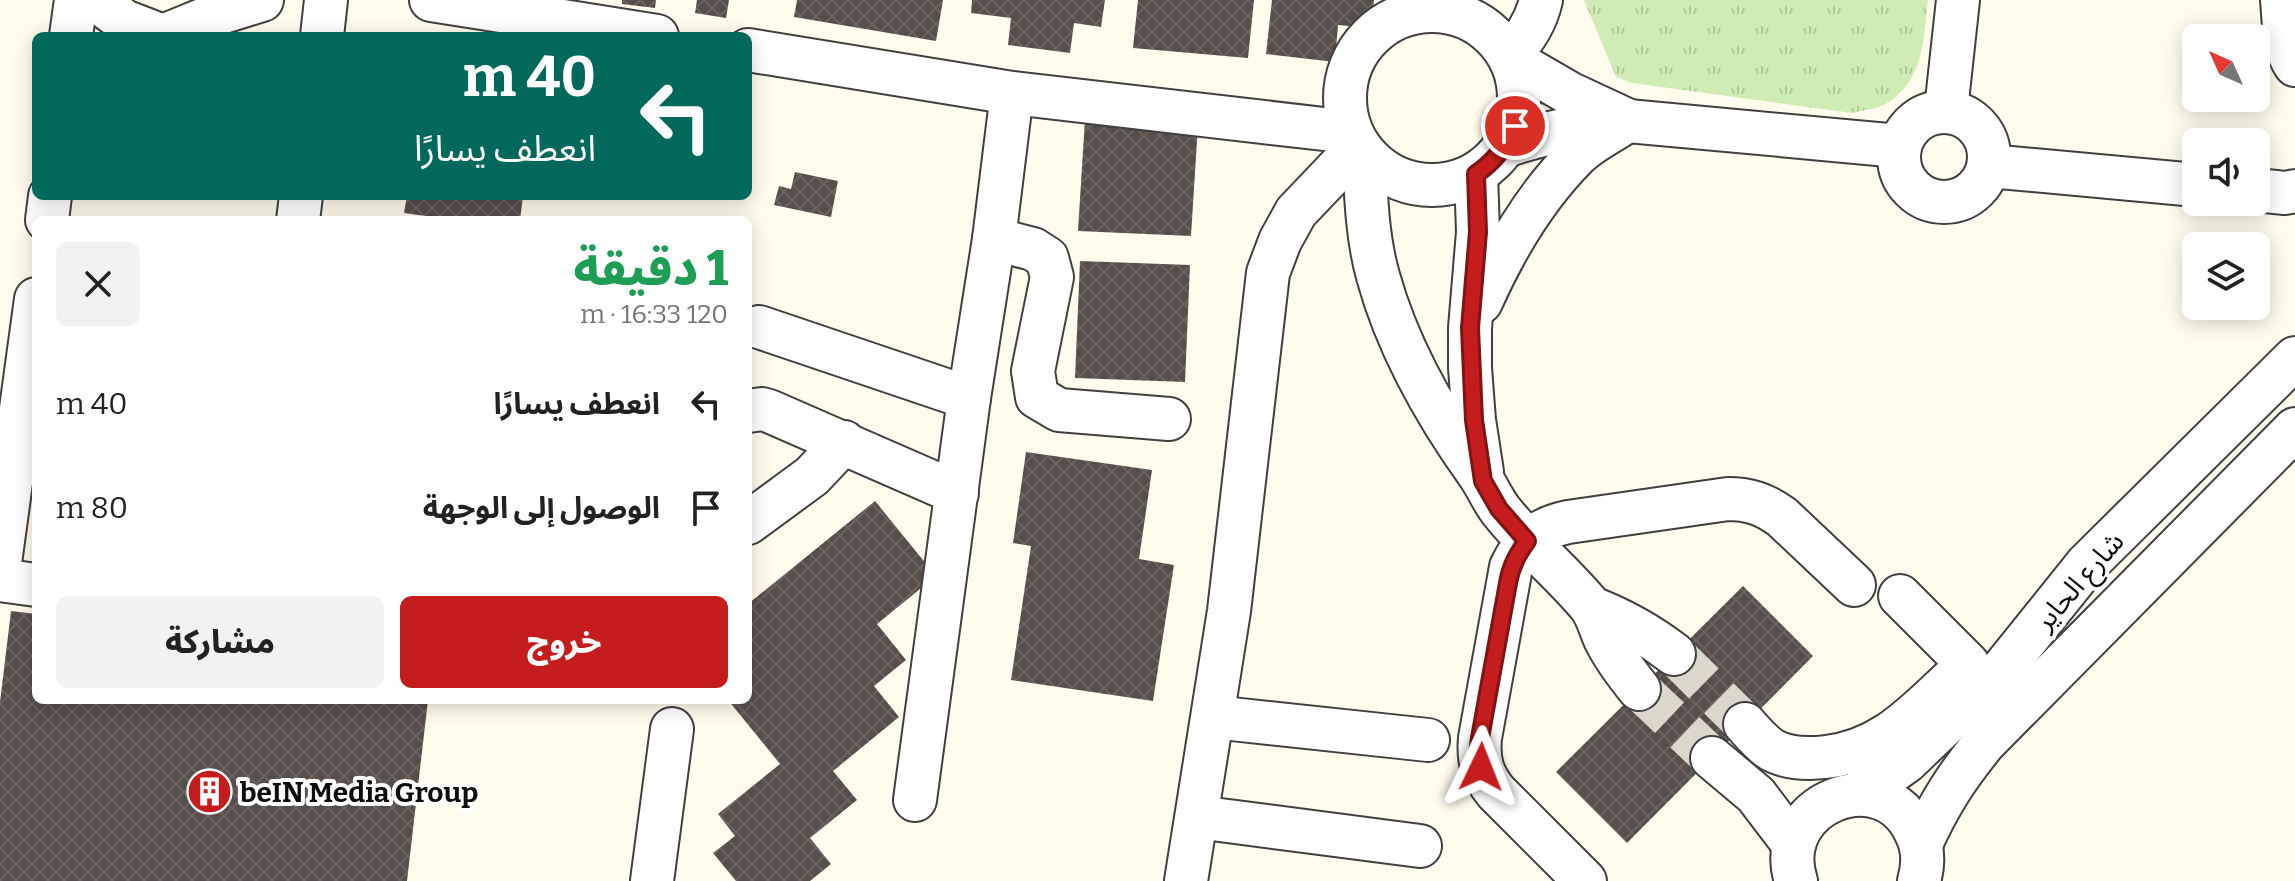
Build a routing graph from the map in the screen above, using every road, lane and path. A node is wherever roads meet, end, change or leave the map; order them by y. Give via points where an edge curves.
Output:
1 (76, 0) edge
2 (96, 0) edge
3 (262, 0) edge
4 (326, 0) edge
5 (431, 0) edge
6 (1541, 0) edge
7 (1958, 0) edge
8 (2282, 0) edge
9 (1474, 7) edge
10 (72, 32) edge
11 (153, 32) edge
12 (173, 32) edge
13 (322, 32) edge
14 (632, 32) edge
15 (752, 51) edge
16 (1511, 57) junction
17 (2295, 65) edge
18 (1012, 93) junction
19 (1946, 110) junction
20 (1628, 121) junction
21 (1358, 145) junction
22 (1899, 146) junction
23 (1490, 160) junction
24 (1989, 166) junction
25 (2182, 184) edge
26 (2270, 191) edge
27 (2295, 191) edge
28 (994, 239) junction
29 (32, 312) edge
30 (759, 327) dead end
31 (1470, 328) junction
32 (2295, 358) edge
33 (13, 374) edge
34 (969, 398) junction
35 (752, 410) edge
36 (1169, 419) dead end
37 (2295, 429) edge
38 (844, 442) junction
39 (1483, 481) junction
40 (957, 493) junction
41 (752, 520) edge
42 (1527, 541) junction
43 (0, 563) edge
44 (0, 580) edge
45 (32, 584) edge
46 (1854, 585) dead end
47 (1900, 596) dead end
48 (1592, 608) junction
49 (2034, 632) junction
50 (1674, 654) tunnel mouth
51 (1968, 664) junction
52 (1639, 689) tunnel mouth
53 (1213, 717) junction
54 (672, 729) dead end
55 (1428, 740) dead end
56 (1856, 794) junction
57 (915, 800) dead end
58 (1197, 817) junction
59 (1420, 846) dead end
60 (1788, 865) edge
61 (1925, 866) edge
62 (652, 881) edge
63 (1186, 881) edge
64 (1585, 881) edge

1 - 10 street
2 - 11 street via 124,21
3 - 12 street
4 - 13 street
5 - 14 street
6 - 16 street via 1536,19
7 - 19 street
8 - 17 street
9 - 16 street
9 - 21 street via 1395,18 1368,37 1350,65 1344,98
15 - 18 street
16 - 20 street
16 - 23 street via 1520,104 1515,126
18 - 21 street
18 - 28 street
19 - 22 street via 1925,114 1908,128
19 - 24 street via 1971,119 1988,140
20 - 22 street
20 - 23 street via 1545,133
20 - 31 street via 1579,153 1533,206 1497,266
21 - 23 street via 1397,179 1437,186
21 - 39 street via 1377,275 1398,332 1421,384
21 - 53 street via 1296,212 1268,273
22 - 24 street via 1900,170 1913,191 1934,202 1958,201 1978,188
23 - 31 street
24 - 25 street
26 - 27 street
28 - 34 street
28 - 36 street via 1047,258 1052,277 1033,371 1037,397 1059,410
29 - 33 street
30 - 34 street
31 - 39 street
32 - 49 street, شارع الحاير via 2087,564
33 - 43 street
34 - 40 street
35 - 38 street via 769,411
37 - 61 street, شارع الحاير via 1985,742 1935,814
38 - 40 street
38 - 41 street via 812,476
39 - 42 street
40 - 57 street
42 - 46 street via 1539,531 1568,522 1742,499 1782,517
42 - 48 street
42 - 64 street via 1511,567 1478,753 1496,792
44 - 45 street
47 - 51 street
48 - 50 street via 1622,619
48 - 52 street via 1605,639
49 - 51 street via 1996,640
49 - 56 street, شارع الحاير via 1907,761
51 - 60 street via 1894,733 1869,747 1814,759 1785,756 1757,736 1726,769 1765,805
53 - 55 street
53 - 58 street
54 - 62 street
56 - 60 street, شارع الحاير via 1831,800 1810,815
56 - 61 street via 1880,798 1900,810 1911,822
58 - 59 street
58 - 63 street

